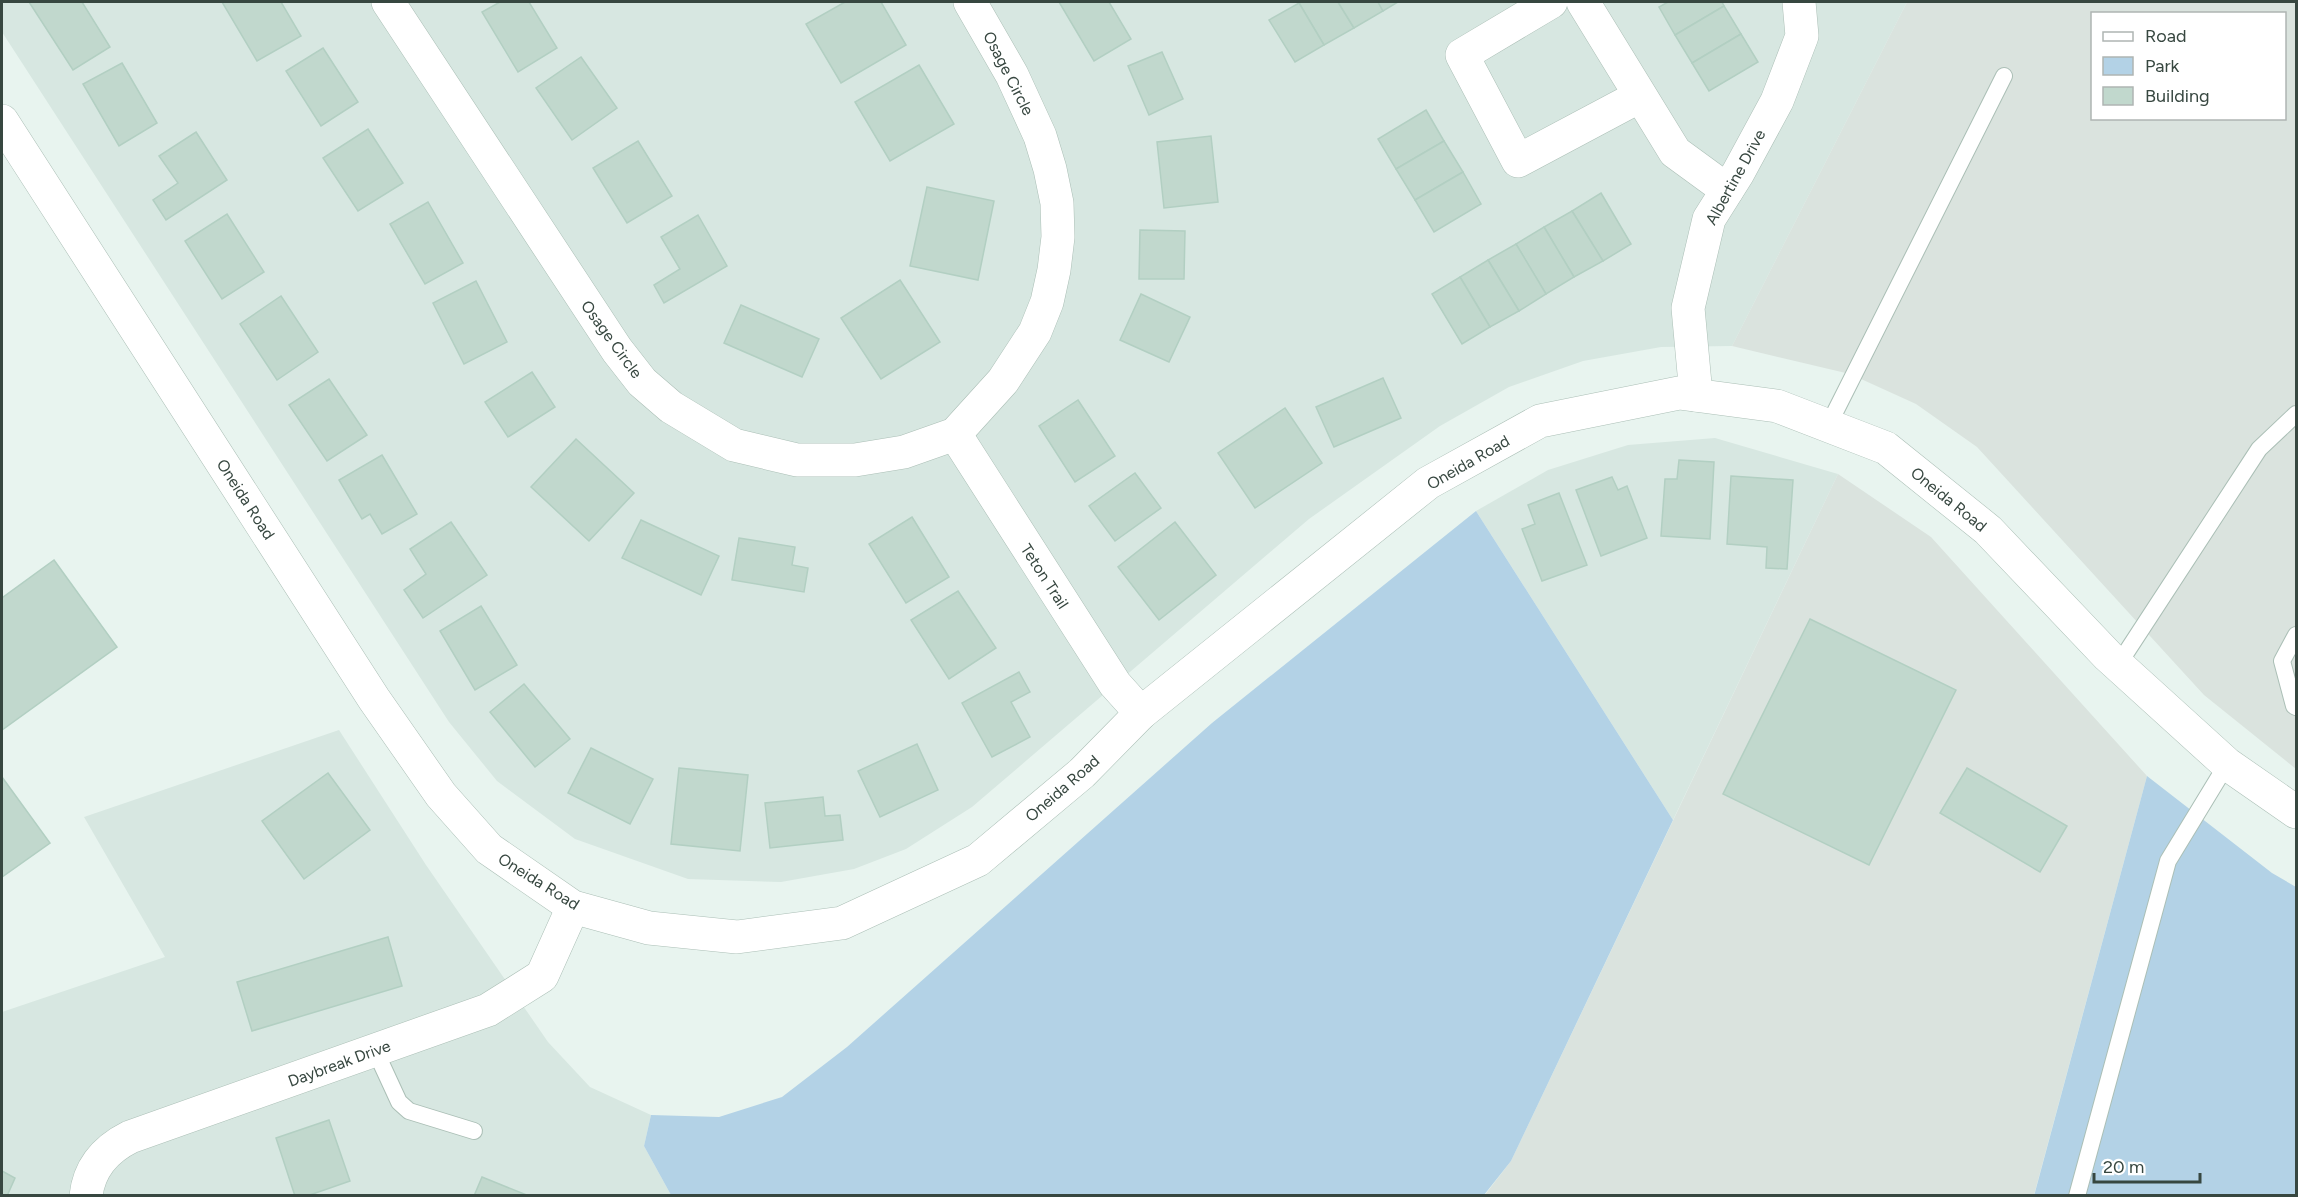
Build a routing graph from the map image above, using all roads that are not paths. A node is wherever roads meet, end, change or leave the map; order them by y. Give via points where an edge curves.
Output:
1 (388, 2) edge
2 (970, 2) edge
3 (1551, 2) edge
4 (1584, 2) edge
5 (1799, 2) edge
6 (2004, 76) dead end
7 (1640, 96) junction
8 (2, 121) edge
9 (1727, 190) junction
10 (1696, 395) junction
11 (2296, 414) edge
12 (1828, 426) junction
13 (955, 434) junction
14 (2296, 635) edge
15 (2118, 665) junction
16 (2296, 707) edge
17 (1141, 713) junction
18 (2227, 764) junction
19 (2296, 812) edge
20 (573, 907) junction
21 (375, 1050) junction
22 (474, 1131) dead end
23 (86, 1196) edge
24 (2077, 1196) edge

1 - 13 street, Osage Circle via 617,350 642,382 671,407 734,445 797,460 855,460 904,452
2 - 13 street, Osage Circle via 1012,75 1040,136 1057,202 1058,237 1047,302 1035,332 1003,381
3 - 7 street via 1462,55 1518,161
4 - 7 street
5 - 9 street, Albertine Drive via 1802,36 1777,101
6 - 12 lane
7 - 9 street via 1676,152
8 - 20 street, Oneida Road via 374,699 441,795 489,849
9 - 10 street, Albertine Drive via 1709,219 1688,308
10 - 12 street, Oneida Road via 1777,406
10 - 17 street, Oneida Road via 1679,393 1540,422 1428,483
11 - 15 lane via 2259,449
12 - 15 street, Oneida Road via 1886,448 1988,530
13 - 17 street, Teton Trail via 1115,684
14 - 16 lane via 2282,661
15 - 18 street, Oneida Road
17 - 20 street, Oneida Road via 1082,773 978,860 842,923 737,937 649,928
18 - 19 street, Oneida Road
18 - 24 lane via 2168,861
20 - 21 street, Daybreak Drive via 543,976 488,1010
21 - 22 lane via 399,1102 409,1111
21 - 23 street, Daybreak Drive via 118,1143 102,1157 89,1178

